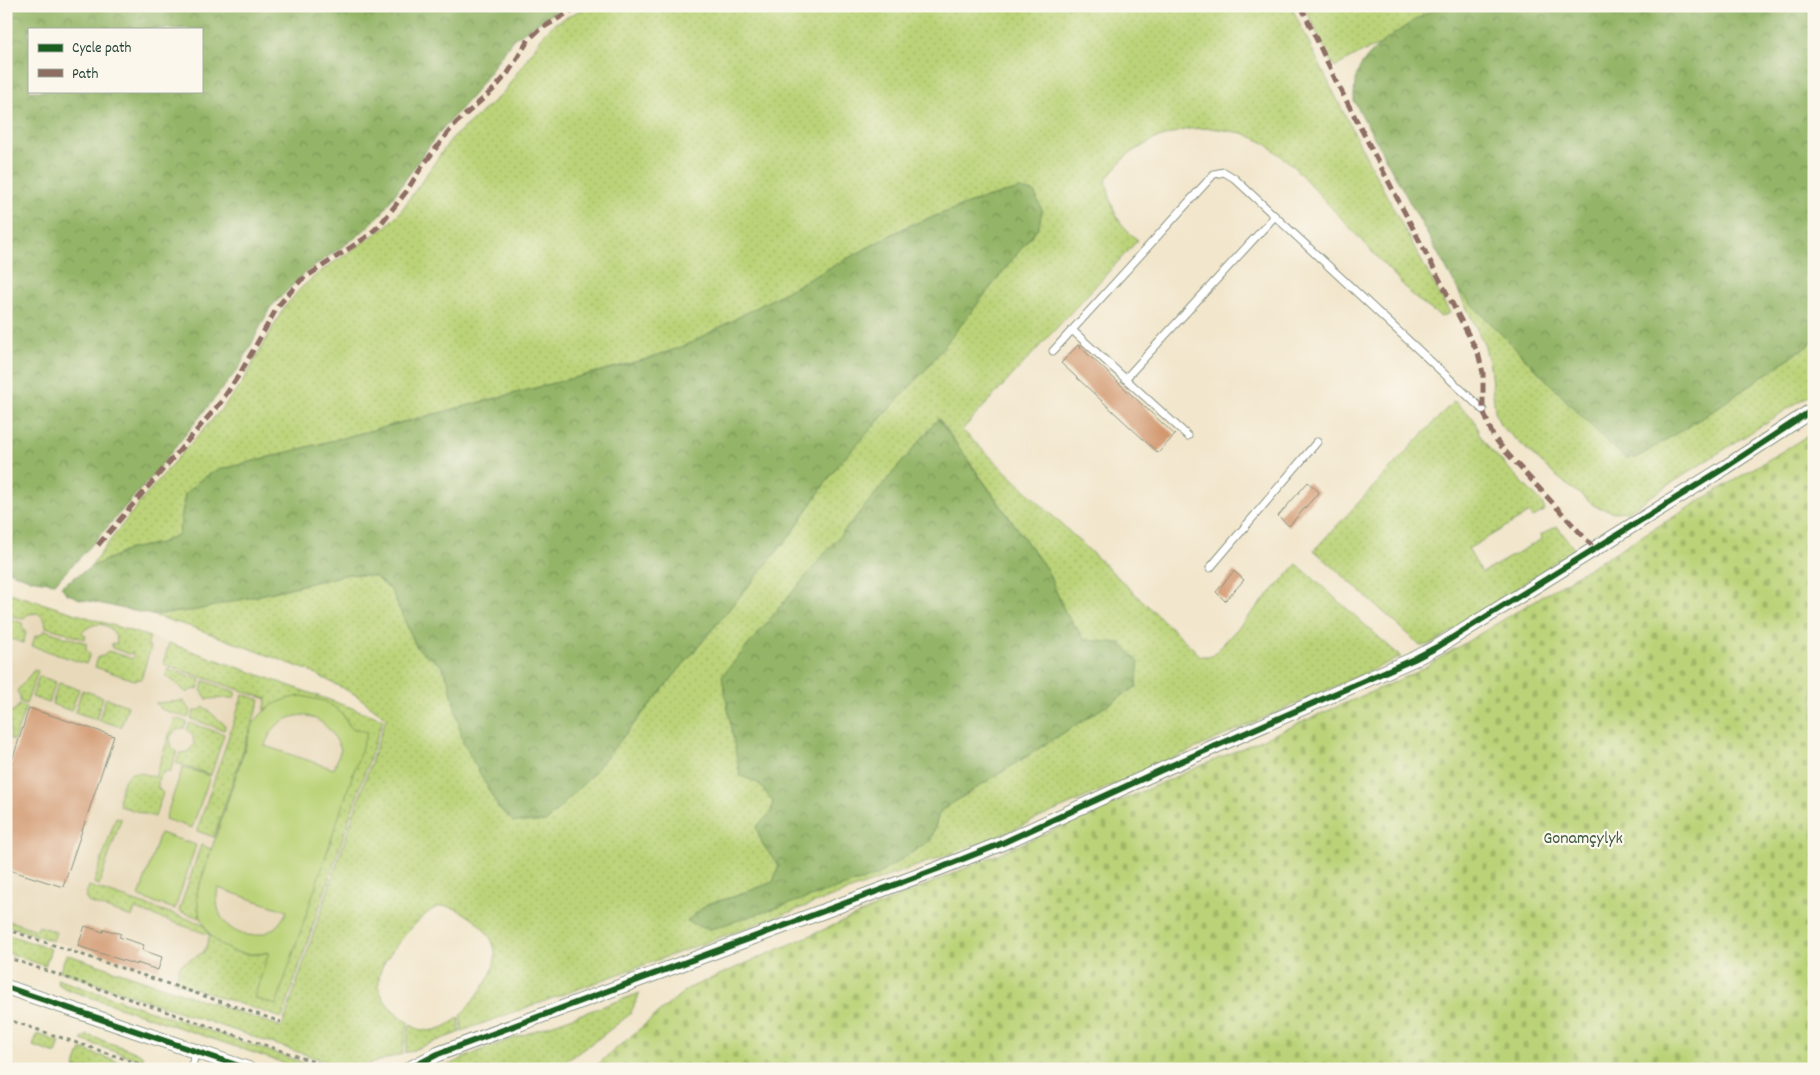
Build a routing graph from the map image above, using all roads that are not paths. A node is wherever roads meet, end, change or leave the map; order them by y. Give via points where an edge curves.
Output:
1 (1275, 216) junction
2 (1072, 330) junction
3 (1053, 351) dead end
4 (1125, 379) junction
5 (1483, 410) dead end
6 (1814, 410) edge
7 (1188, 436) dead end
8 (1317, 442) dead end
9 (1210, 568) dead end
10 (6, 987) edge
11 (196, 1052) junction
12 (191, 1069) edge
13 (248, 1069) edge
14 (408, 1069) edge

1 - 2 lane via 1231,176 1217,173
1 - 4 lane
1 - 5 lane
2 - 3 lane
2 - 4 lane
4 - 7 lane
6 - 14 street via 1414,659 998,845 438,1054
8 - 9 lane
10 - 11 street
11 - 12 lane
11 - 13 street

